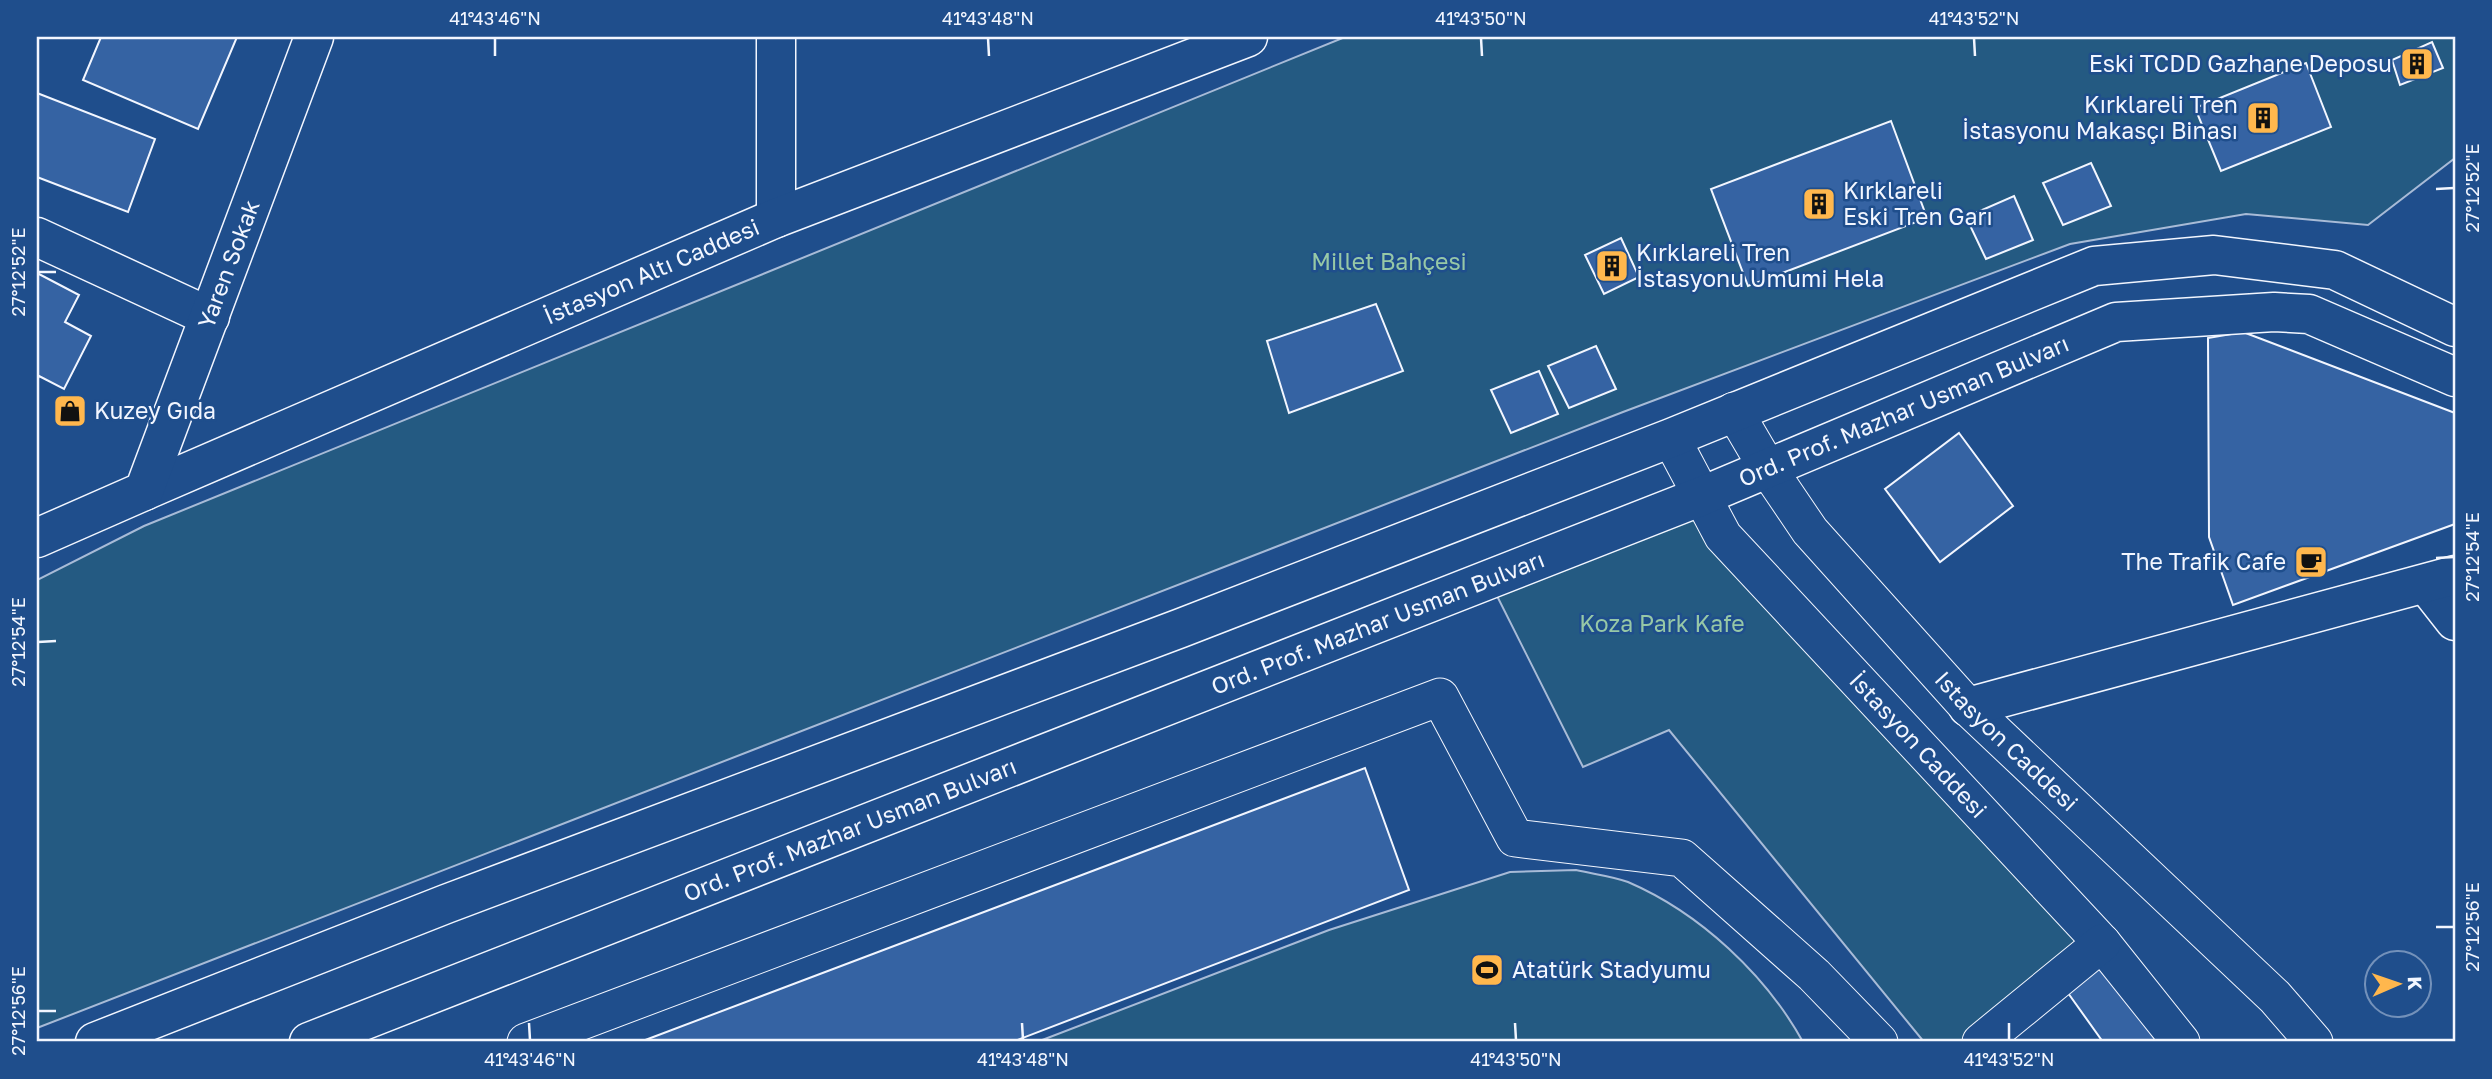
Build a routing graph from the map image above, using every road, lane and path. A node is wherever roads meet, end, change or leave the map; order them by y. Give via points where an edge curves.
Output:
1 (314, 37) edge
2 (776, 37) edge
3 (1248, 37) edge
4 (776, 218) junction
5 (37, 237) edge
6 (210, 317) junction
7 (2455, 327) edge
8 (2455, 377) edge
9 (1734, 411) junction
10 (1671, 438) junction
11 (1768, 469) junction
12 (145, 491) junction
13 (1702, 496) junction
14 (45, 526) edge
15 (2441, 580) edge
16 (2455, 621) edge
17 (1968, 707) junction
18 (2102, 943) junction
19 (95, 1042) edge
20 (309, 1042) edge
21 (526, 1042) edge
22 (1879, 1042) edge
23 (1981, 1042) edge
24 (2182, 1042) edge
25 (2314, 1042) edge

1 - 6 main road, Yaren Sokak
2 - 4 main road
3 - 4 main road, İstasyon Altı Caddesi
4 - 12 main road, İstasyon Altı Caddesi
5 - 6 main road
6 - 12 main road, Yaren Sokak
7 - 9 main road via 2334,270 2214,255 2094,266
8 - 11 main road, Ord. Prof. Mazhar Usman Bulvarı via 2309,314 2116,322
9 - 10 main road
9 - 11 street, Istasyon Caddesi
10 - 13 street, İstasyon Caddesi
10 - 19 main road
11 - 13 main road, Ord. Prof. Mazhar Usman Bulvarı
11 - 17 street, Istasyon Caddesi via 1810,531
12 - 14 main road, İstasyon Altı Caddesi
13 - 18 street, İstasyon Caddesi via 1723,536
13 - 20 main road, Ord. Prof. Mazhar Usman Bulvarı
15 - 16 main road
15 - 17 main road
17 - 25 street, Istasyon Caddesi via 2275,996
18 - 23 street
18 - 24 street, İstasyon Caddesi
21 - 22 street via 1440,697 1515,838 1682,858 1814,975

